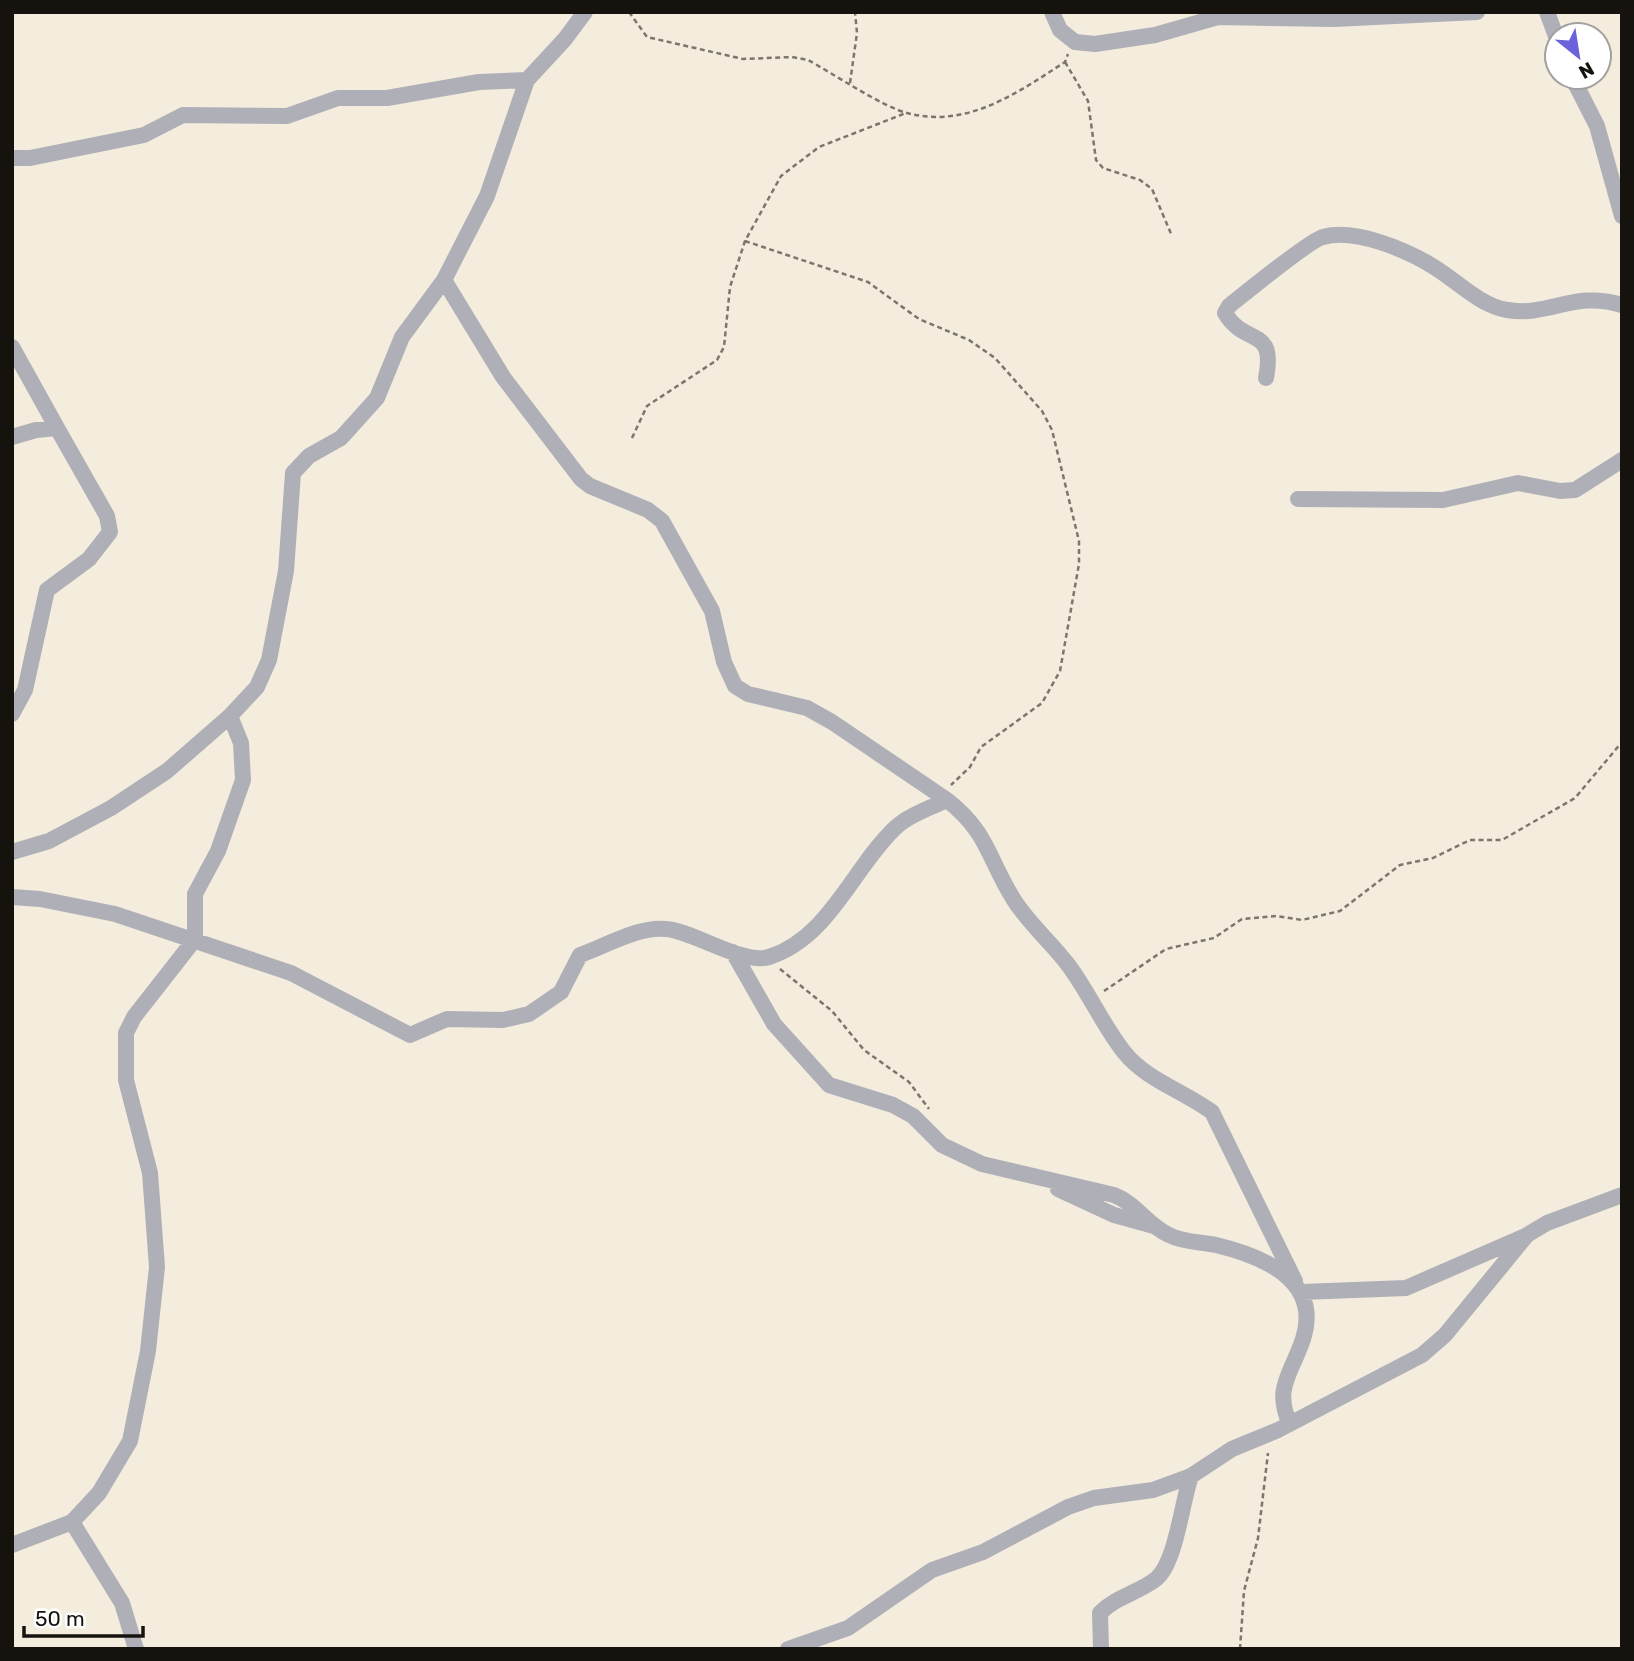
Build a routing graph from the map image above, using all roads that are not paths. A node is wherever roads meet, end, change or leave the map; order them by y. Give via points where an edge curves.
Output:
1 (584, 12) edge
2 (1052, 12) edge
3 (1477, 12) edge
4 (1236, 14) edge
5 (527, 80) junction
6 (1579, 91) edge
7 (12, 158) edge
8 (1622, 216) edge
9 (444, 280) junction
10 (1622, 305) edge
11 (12, 347) edge
12 (1266, 378) dead end
13 (57, 428) junction
14 (12, 437) edge
15 (1622, 460) edge
16 (1298, 499) dead end
17 (12, 714) edge
18 (230, 716) junction
19 (943, 796) junction
20 (12, 852) edge
21 (14, 901) edge
22 (195, 939) junction
23 (733, 952) junction
24 (1622, 1195) edge
25 (1527, 1235) junction
26 (1298, 1286) junction
27 (1284, 1427) junction
28 (1191, 1476) junction
29 (72, 1522) junction
30 (12, 1545) edge
31 (136, 1649) edge
32 (788, 1649) edge
33 (1101, 1649) edge

1 - 5 street
2 - 4 street via 1060,30 1075,42 1095,44 1156,35
3 - 4 street via 1334,19
5 - 7 street via 478,82 387,98 338,98 287,116 183,115 144,135
5 - 9 street via 486,196
6 - 8 street via 1597,126
9 - 18 street via 402,337 377,398 341,438 309,456 293,473 286,571 270,660 257,687
9 - 19 street via 503,377 582,480 662,521 712,611 735,686 748,694 807,708
10 - 12 street via 1604,299 1577,299 1542,309 1507,310 1482,300 1433,266 1390,244 1322,237 1228,306 1225,313 1233,327 1262,341 1268,349
11 - 13 street
13 - 14 street
13 - 17 street via 107,516 110,532 89,559 47,590 25,690
15 - 16 street via 1575,490 1518,483 1443,500
18 - 20 street via 167,771 111,808 49,841
18 - 22 street via 241,743 243,780 218,851 195,894
19 - 23 street via 894,829 830,912 793,945 766,958
19 - 26 street via 970,818 983,836 1015,901 1093,999 1123,1051 1154,1078 1212,1112
21 - 22 street via 40,899 115,914
22 - 23 street via 291,972 410,1035 447,1019 503,1020 529,1014 561,992 580,955 650,929 669,929
22 - 29 street via 126,1033 126,1080 150,1173 155,1219 157,1267 151,1323 130,1441 99,1493
23 - 26 street via 774,1024 829,1085 913,1115 942,1145 982,1164 1114,1195 1131,1202 1169,1236 1218,1245 1273,1264
24 - 25 street
25 - 26 street via 1406,1288
25 - 27 street via 1445,1335 1422,1355
26 - 27 street via 1307,1317 1282,1389
27 - 28 street via 1232,1450
28 - 32 street via 1153,1490 1094,1498 1068,1507 983,1552 932,1570 848,1628
28 - 33 street via 1160,1576 1141,1590 1113,1600 1100,1613
29 - 30 street
29 - 31 street via 122,1603

